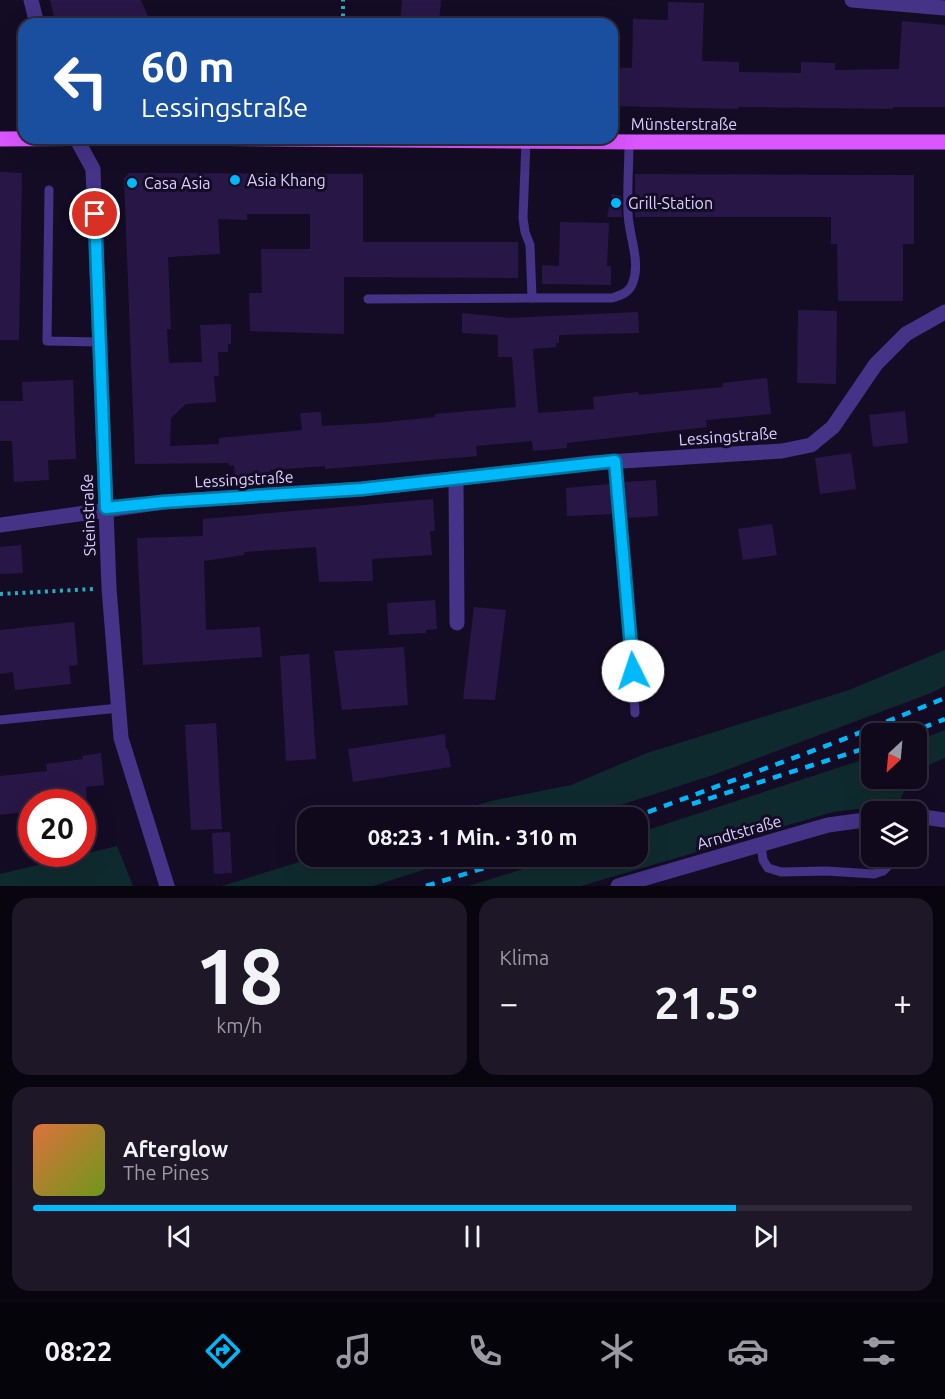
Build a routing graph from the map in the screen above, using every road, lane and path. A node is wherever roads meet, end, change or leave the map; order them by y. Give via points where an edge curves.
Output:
1 (31, 0) edge
2 (343, 0) edge
3 (852, 0) edge
4 (945, 8) edge
5 (36, 18) edge
6 (342, 18) edge
7 (0, 139) edge
8 (18, 139) edge
9 (618, 142) edge
10 (629, 142) junction
11 (945, 142) edge
12 (79, 144) edge
13 (526, 144) edge
14 (49, 190) dead end
15 (532, 298) junction
16 (368, 299) dead end
17 (945, 312) edge
18 (100, 342) junction
19 (615, 461) junction
20 (456, 480) junction
21 (106, 508) junction
22 (0, 525) edge
23 (109, 588) junction
24 (0, 594) edge
25 (457, 623) dead end
26 (119, 708) junction
27 (635, 713) dead end
28 (0, 720) edge
29 (927, 818) edge
30 (861, 820) edge
31 (945, 820) edge
32 (761, 844) junction
33 (887, 867) edge
34 (167, 886) edge
35 (618, 886) edge

1 - 5 street
2 - 6 path
3 - 4 street
7 - 8 main road
9 - 10 main road, Münsterstraße
10 - 11 main road, Münsterstraße
10 - 15 lane via 628,215 635,275 632,285 621,296 612,298
12 - 18 street, Steinstraße via 93,169
13 - 15 lane via 523,219 530,245
14 - 18 lane via 47,341
15 - 16 lane
17 - 19 street, Lessingstraße via 906,334 876,364 833,427 811,445 782,452
18 - 21 street, Steinstraße
19 - 20 street, Lessingstraße
19 - 27 lane
20 - 21 street, Lessingstraße
20 - 25 street
21 - 22 street, Lessingstraße
21 - 23 street, Steinstraße
23 - 24 path
23 - 26 street, Steinstraße
26 - 28 lane
26 - 34 street, Steinstraße via 121,738
29 - 31 street
30 - 32 street, Arndtstraße via 828,825
32 - 33 lane via 768,868 781,872 874,874
32 - 35 street, Arndtstraße

